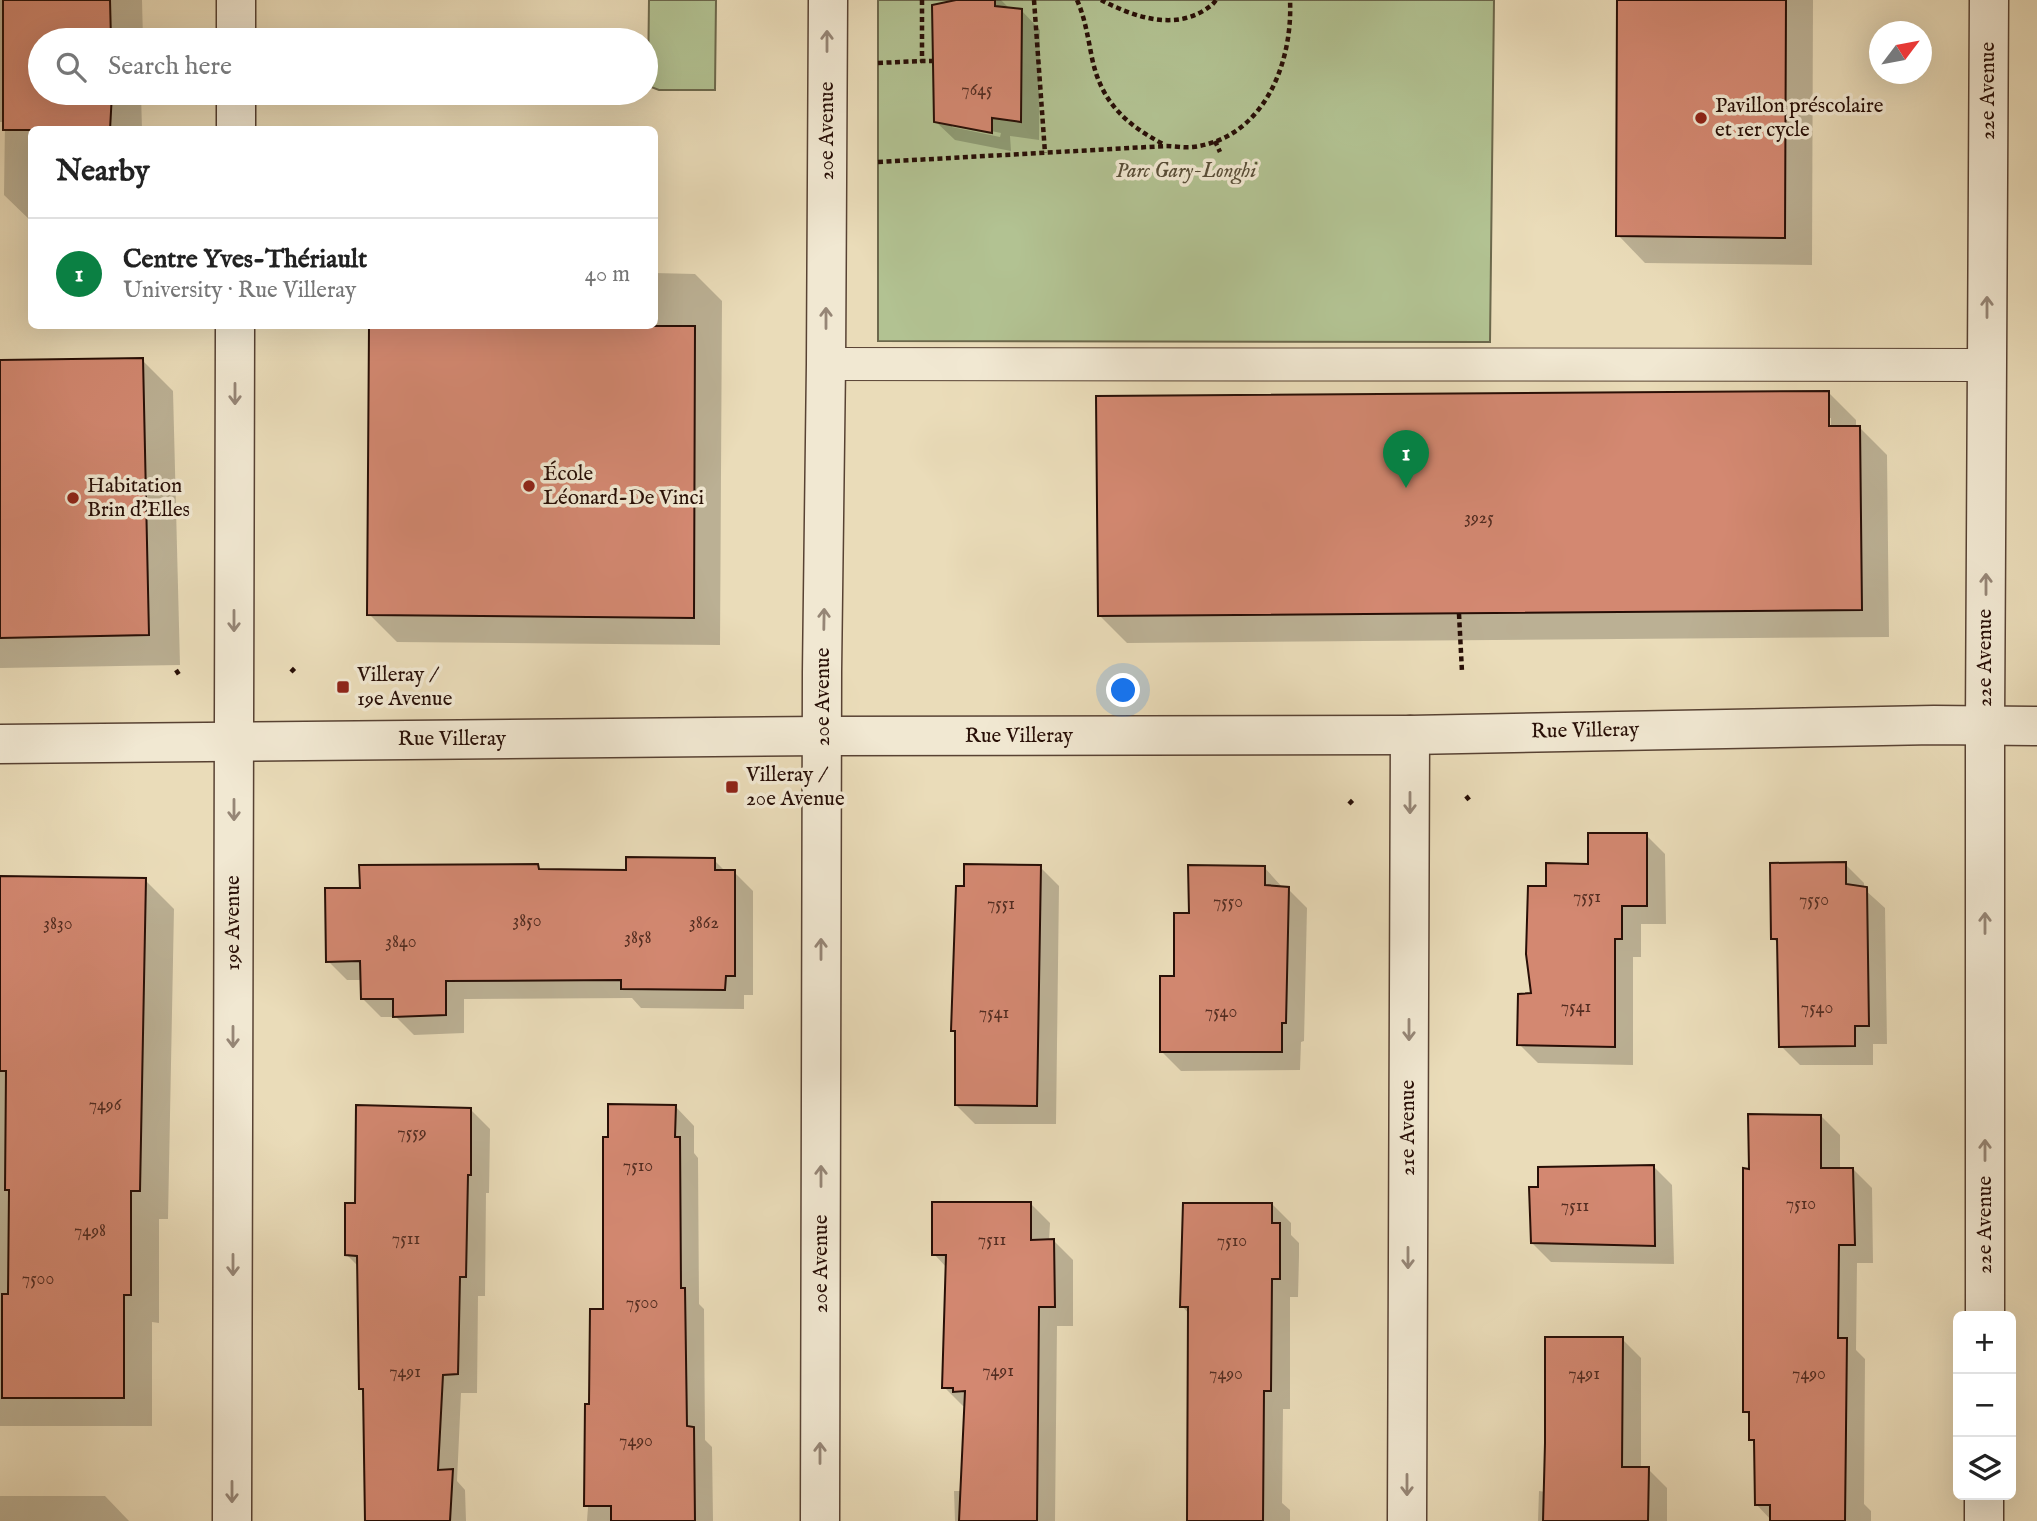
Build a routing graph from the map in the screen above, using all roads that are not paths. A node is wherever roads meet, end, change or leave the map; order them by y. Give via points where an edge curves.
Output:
1 (236, 0) edge
2 (828, 0) edge
3 (1989, 0) edge
4 (236, 28) edge
5 (236, 105) edge
6 (236, 126) edge
7 (235, 329) edge
8 (826, 364) junction
9 (1987, 365) junction
10 (1984, 726) junction
11 (2037, 726) edge
12 (1410, 735) junction
13 (822, 736) junction
14 (234, 741) junction
15 (0, 744) edge
16 (1984, 1311) edge
17 (1984, 1500) edge
18 (232, 1521) edge
19 (820, 1521) edge
20 (1407, 1521) edge
21 (1984, 1521) edge

1 - 4 street
8 -> 2 street, 20e Avenue
9 -> 3 street, 22e Avenue
5 - 6 street
7 -> 14 street, 19e Avenue
8 - 9 lane
13 -> 8 street, 20e Avenue
10 -> 9 street, 22e Avenue
10 - 11 street, Rue Villeray
10 - 12 street, Rue Villeray
16 -> 10 street, 22e Avenue
12 - 13 street, Rue Villeray
12 -> 20 street, 21e Avenue
13 - 14 street, Rue Villeray
19 -> 13 street, 20e Avenue
14 - 15 street, Rue Villeray
14 -> 18 street, 19e Avenue
17 - 21 street

